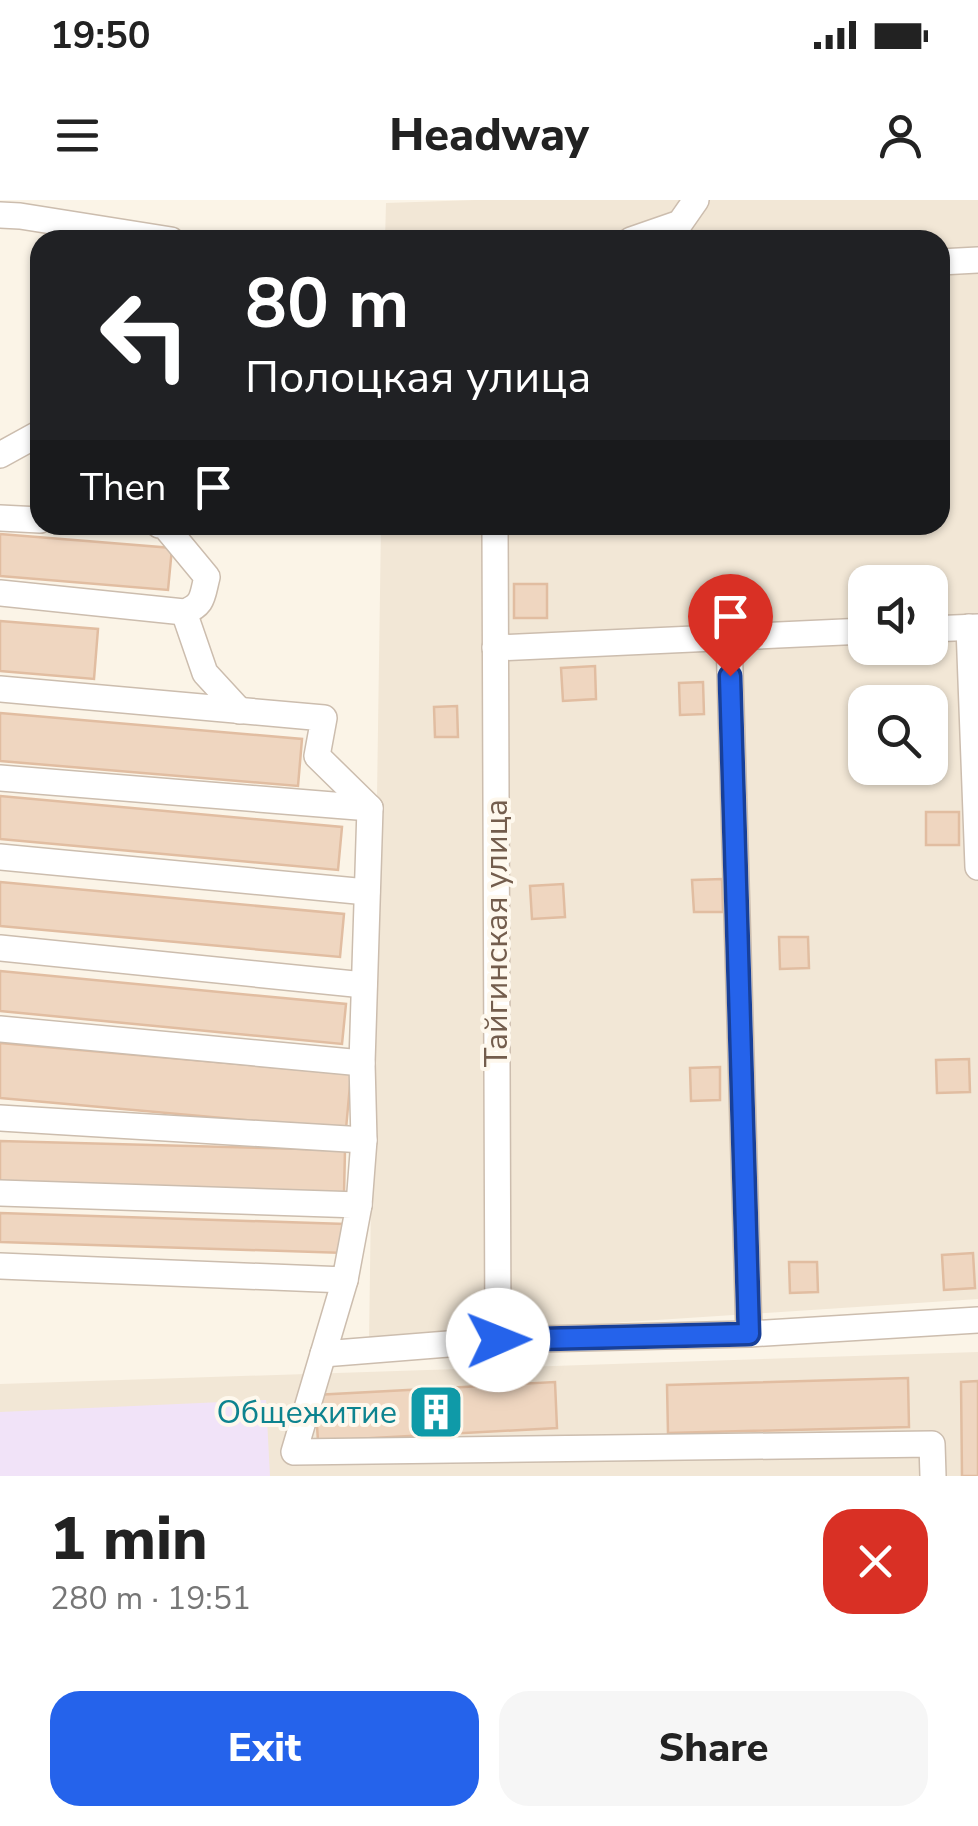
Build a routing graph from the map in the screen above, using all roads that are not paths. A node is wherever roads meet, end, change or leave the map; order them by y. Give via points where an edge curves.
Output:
1 (696, 200) edge
2 (0, 216) edge
3 (109, 230) edge
4 (660, 230) edge
5 (978, 260) edge
6 (950, 261) edge
7 (30, 438) edge
8 (0, 455) edge
9 (0, 518) edge
10 (30, 520) edge
11 (171, 535) edge
12 (495, 535) edge
13 (0, 592) edge
14 (184, 612) junction
15 (974, 627) edge
16 (948, 628) edge
17 (848, 633) edge
18 (729, 637) junction
19 (495, 648) junction
20 (0, 690) edge
21 (240, 710) junction
22 (0, 778) edge
23 (370, 808) junction
24 (0, 857) edge
25 (978, 867) edge
26 (367, 892) junction
27 (0, 948) edge
28 (364, 985) junction
29 (0, 1029) edge
30 (362, 1063) junction
31 (0, 1118) edge
32 (364, 1140) junction
33 (0, 1193) edge
34 (359, 1205) junction
35 (0, 1266) edge
36 (345, 1280) junction
37 (978, 1320) edge
38 (749, 1334) junction
39 (498, 1340) junction
40 (323, 1354) junction
41 (933, 1476) edge

1 - 4 street via 680,223
2 - 3 street
5 - 6 street
7 - 8 street
9 - 10 street
11 - 14 street via 208,578 201,601
12 - 19 street, Тайгинская улица
13 - 14 street
14 - 21 street via 204,674
15 - 16 street
15 - 25 street
17 - 18 street
18 - 19 street
18 - 38 street
19 - 39 street, Тайгинская улица
20 - 21 street
21 - 23 street via 324,718 318,756
22 - 23 street
23 - 26 street
24 - 26 street
26 - 28 street
27 - 28 street
28 - 30 street
29 - 30 street
30 - 32 street
31 - 32 street
32 - 34 street
33 - 34 street
34 - 36 street
35 - 36 street
36 - 40 street
37 - 38 street
38 - 39 street
39 - 40 street
40 - 41 street via 294,1452 932,1444

